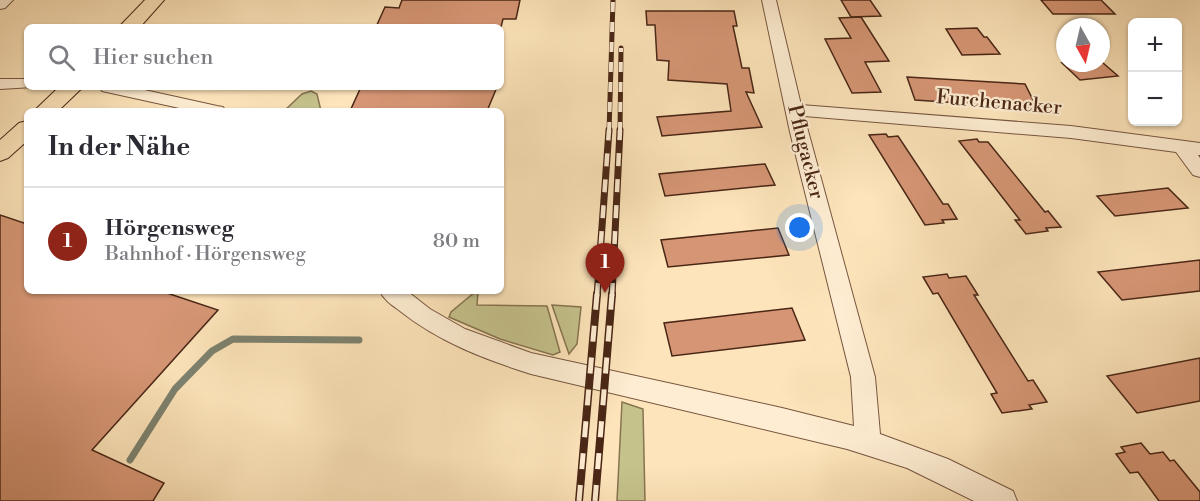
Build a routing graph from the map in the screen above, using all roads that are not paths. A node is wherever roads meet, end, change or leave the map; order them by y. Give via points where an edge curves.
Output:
1 (6, 0) edge
2 (155, 0) edge
3 (769, 0) edge
4 (0, 4) edge
5 (132, 24) edge
6 (0, 84) edge
7 (24, 84) edge
8 (69, 90) edge
9 (122, 90) edge
10 (48, 108) edge
11 (203, 108) edge
12 (794, 110) junction
13 (24, 131) edge
14 (1191, 148) edge
15 (1, 152) edge
16 (1200, 171) edge
17 (395, 294) edge
18 (868, 444) junction
19 (1003, 501) edge

1 - 4 street
2 - 5 main road
3 - 12 street, Pflugacker
6 - 7 street
8 - 10 main road
9 - 11 street
12 - 14 street, Furchenacker via 1071,132
12 - 18 street, Pflugacker via 863,377
13 - 15 main road
14 - 16 street
17 - 18 street via 424,318 493,351
18 - 19 street via 936,468

